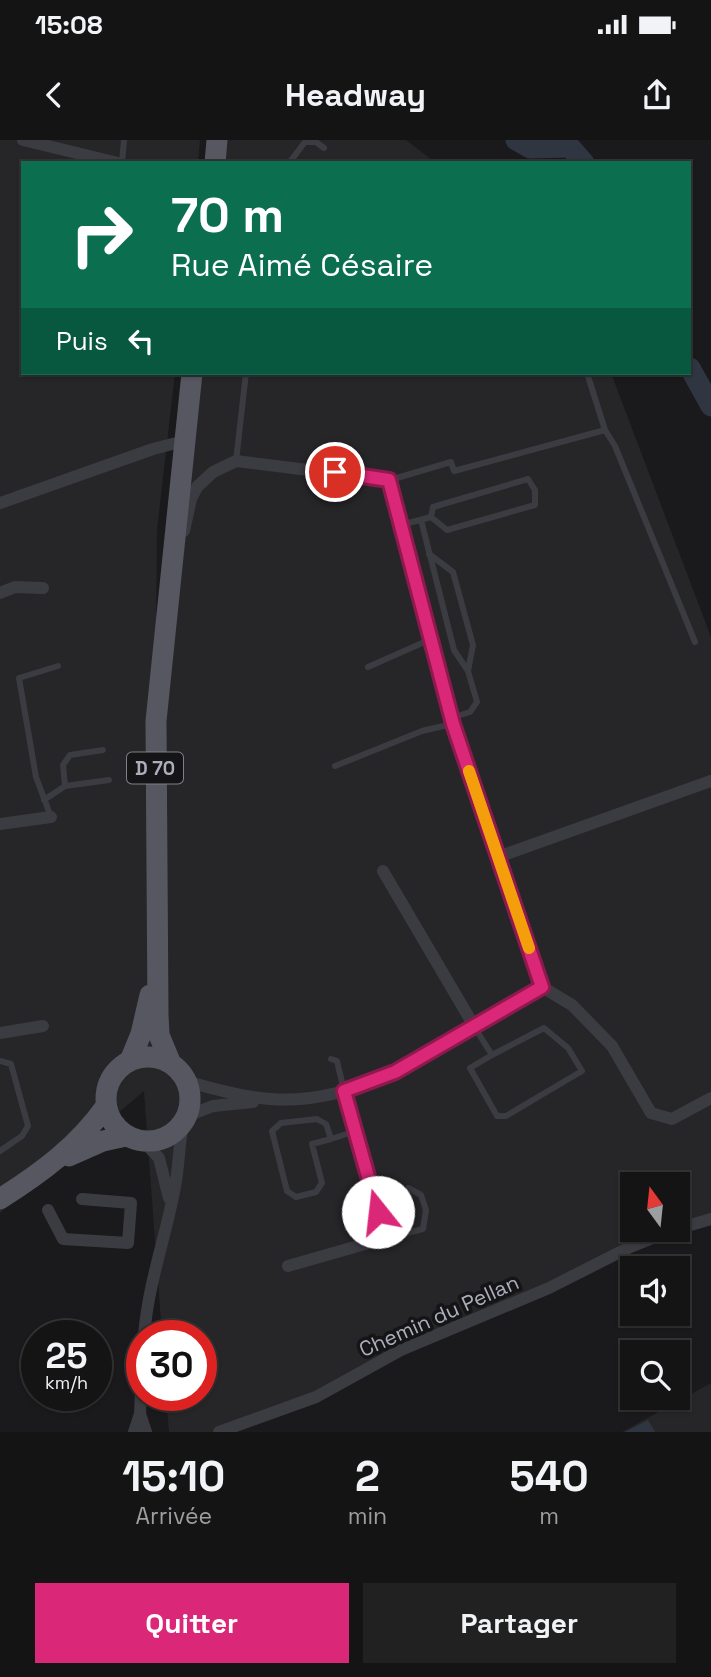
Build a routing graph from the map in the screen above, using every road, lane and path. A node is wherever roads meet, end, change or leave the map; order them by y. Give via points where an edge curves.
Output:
1 (23, 140) edge
2 (124, 140) edge
3 (217, 140) edge
4 (324, 148) dead end
5 (112, 161) edge
6 (120, 161) edge
7 (215, 161) edge
8 (291, 161) edge
9 (192, 375) edge
10 (246, 375) edge
11 (588, 375) edge
12 (605, 430) junction
13 (184, 441) junction
14 (236, 461) junction
15 (389, 480) junction
16 (0, 503) edge
17 (431, 517) junction
18 (421, 520) junction
19 (399, 526) junction
20 (429, 554) junction
21 (171, 567) junction
22 (43, 588) dead end
23 (0, 593) edge
24 (429, 640) junction
25 (695, 642) dead end
26 (58, 666) dead end
27 (368, 667) dead end
28 (468, 671) junction
29 (452, 721) junction
30 (103, 750) dead end
31 (335, 766) dead end
32 (109, 780) dead end
33 (711, 781) edge
34 (65, 786) junction
35 (44, 800) junction
36 (51, 817) joint
37 (0, 824) edge
38 (498, 857) junction
39 (383, 871) dead end
40 (156, 969) junction
41 (542, 987) junction
42 (43, 1026) dead end
43 (474, 1026) junction
44 (0, 1033) edge
45 (492, 1055) junction
46 (331, 1059) dead end
47 (0, 1061) edge
48 (130, 1061) junction
49 (171, 1063) junction
50 (187, 1081) junction
51 (344, 1091) junction
52 (711, 1098) edge
53 (271, 1100) junction
54 (106, 1106) junction
55 (185, 1119) junction
56 (356, 1131) junction
57 (134, 1138) junction
58 (331, 1139) junction
59 (0, 1151) edge
60 (55, 1162) junction
61 (408, 1188) dead end
62 (0, 1199) edge
63 (82, 1199) dead end
64 (170, 1205) junction
65 (48, 1210) dead end
66 (353, 1219) dead end
67 (711, 1219) edge
68 (690, 1225) edge
69 (386, 1238) junction
70 (643, 1242) edge
71 (288, 1266) dead end
72 (146, 1320) edge
73 (140, 1411) edge
74 (140, 1414) junction
75 (134, 1432) edge
76 (146, 1432) edge
77 (219, 1432) edge

1 - 5 street
2 - 6 lane
3 - 7 main road
4 - 8 lane via 305,142
9 - 13 main road, D 70
10 - 14 lane
11 - 12 lane
12 - 15 lane via 454,471 451,462
12 - 25 lane
13 - 16 street
13 - 21 main road, D 70
14 - 15 street
14 - 21 street via 213,472 197,487
15 - 19 street
17 - 17 lane via 447,530 535,505 535,490 528,479 433,508
17 - 18 lane
18 - 19 lane
18 - 20 lane
19 - 24 street
20 - 28 lane via 454,650
20 - 28 lane via 453,572 473,645
21 - 40 main road, D 70 via 156,721
22 - 23 street via 15,587
24 - 27 lane
24 - 29 street
26 - 35 lane via 19,678
28 - 29 lane via 477,702 470,712
29 - 31 lane
29 - 38 street
30 - 34 lane via 70,755 63,765
32 - 34 lane
33 - 38 street
34 - 35 lane
35 - 36 lane
36 - 37 street
38 - 41 street
39 - 43 street
40 - 48 main road, D 70
40 - 49 main road, D 70 via 159,1035
41 - 43 street
41 - 52 street via 560,996 598,1031 627,1068 651,1113 664,1119 680,1117
42 - 44 street
43 - 45 lane
43 - 51 street via 395,1072
45 - 45 lane via 544,1028 568,1048 582,1071 506,1116 498,1116 470,1069
46 - 51 lane via 337,1061
47 - 59 lane via 11,1064 28,1126
48 - 49 main road via 151,1057
48 - 54 main road via 110,1080
49 - 50 main road
50 - 53 street
50 - 55 main road via 190,1104
51 - 53 street
51 - 56 street
53 - 55 street via 212,1106
54 - 57 main road via 110,1119
54 - 60 main road
55 - 57 main road via 170,1136
55 - 64 street
56 - 58 lane
56 - 69 street
57 - 60 main road via 103,1141
57 - 64 street via 159,1158
58 - 58 lane via 326,1124 317,1119 275,1126 272,1139 290,1195 302,1196 319,1188 322,1178 312,1144
60 - 62 main road
61 - 69 lane via 421,1195 426,1210 423,1229
63 - 65 street via 131,1203 128,1243 63,1239
64 - 72 street via 152,1273
66 - 69 lane
67 - 68 street, Chemin du Pellan
69 - 71 street
70 - 77 street, Chemin du Pellan via 549,1288 401,1350 316,1397
73 - 74 street
74 - 75 street
74 - 76 street

